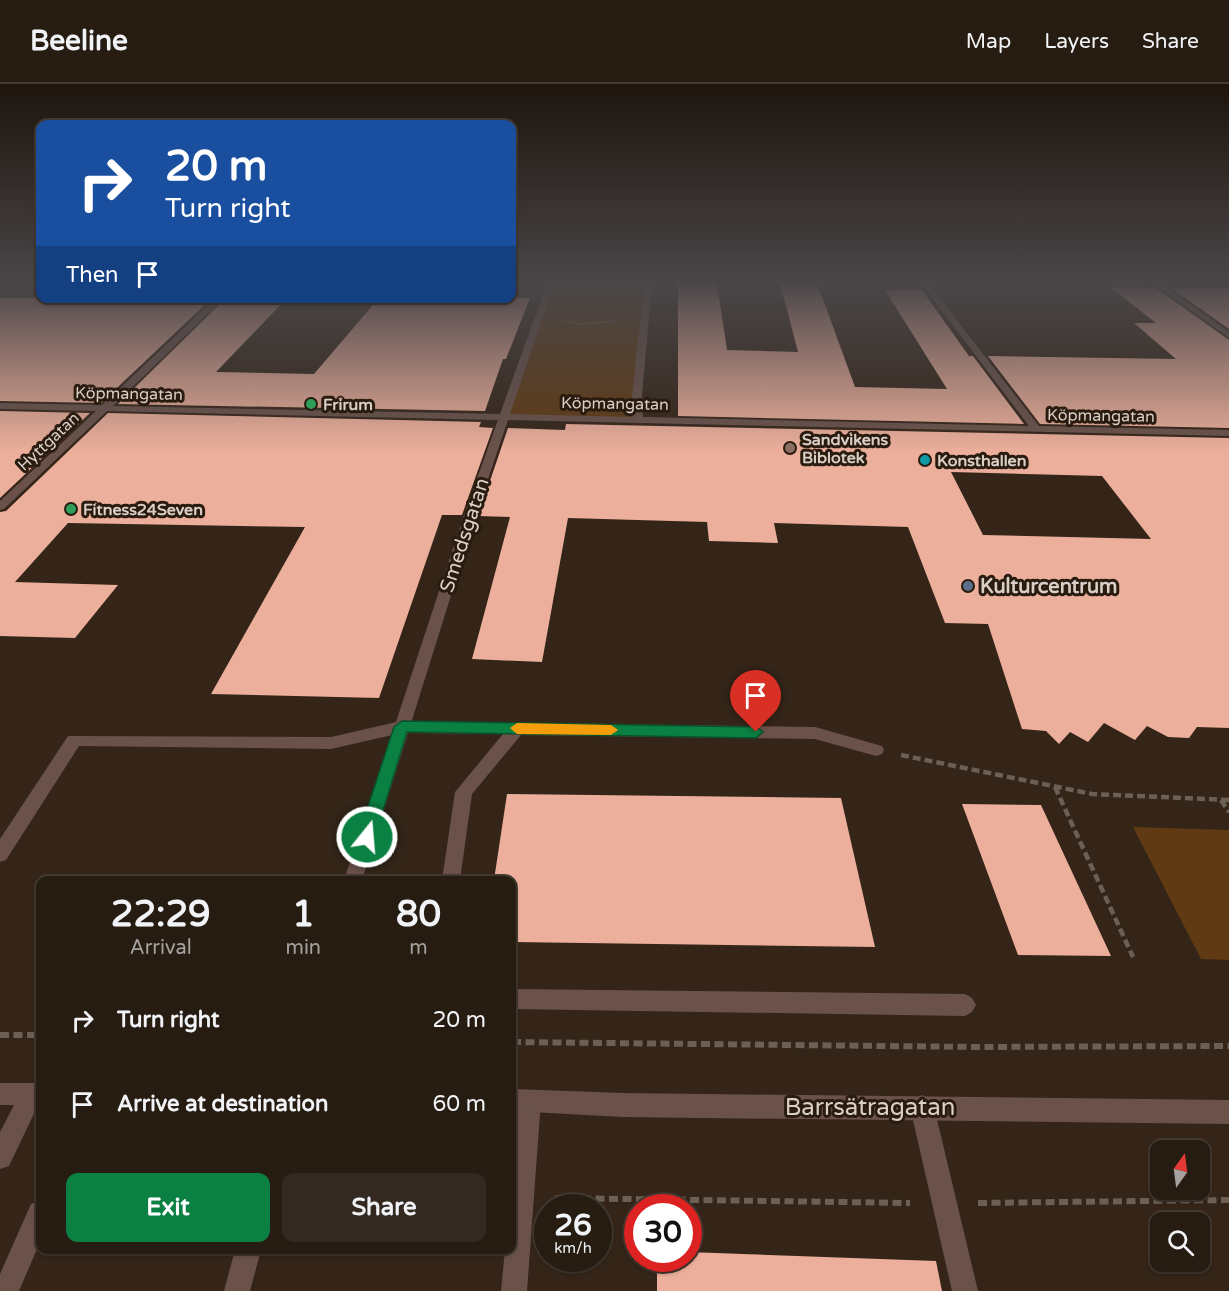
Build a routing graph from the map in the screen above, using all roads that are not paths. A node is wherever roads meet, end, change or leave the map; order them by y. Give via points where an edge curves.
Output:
1 (177, 339) edge
2 (531, 339) edge
3 (643, 339) edge
4 (967, 339) edge
5 (0, 406) edge
6 (106, 407) junction
7 (505, 415) junction
8 (638, 418) junction
9 (1036, 429) junction
10 (1229, 433) edge
11 (0, 507) edge
12 (402, 727) junction
13 (517, 728) junction
14 (876, 750) road end
15 (0, 854) edge
16 (354, 876) edge
17 (452, 876) edge
18 (516, 999) edge
19 (965, 1005) dead end
20 (0, 1094) edge
21 (36, 1094) edge
22 (521, 1101) edge
23 (922, 1107) junction
24 (1229, 1112) edge
25 (0, 1157) edge
26 (36, 1222) edge
27 (247, 1254) edge
28 (6, 1291) edge
29 (237, 1291) edge
30 (514, 1291) edge
31 (965, 1291) edge

1 - 6 street, Hyttgatan
2 - 7 street, Smedsgatan
3 - 8 street
4 - 9 street
5 - 6 street, Köpmangatan
6 - 7 street, Köpmangatan
6 - 11 street, Hyttgatan
7 - 8 street, Köpmangatan
7 - 12 street, Smedsgatan
8 - 9 street, Köpmangatan
9 - 10 street, Köpmangatan
12 - 13 street
12 - 15 street via 331,743 74,740
12 - 16 street, Smedsgatan
13 - 14 street via 815,734
13 - 17 street via 464,792
18 - 19 street
20 - 21 street
21 - 25 street
22 - 23 street, Barrsätragatan via 623,1106
22 - 30 street via 522,1197
23 - 24 street, Barrsätragatan
23 - 31 street
26 - 28 street
27 - 29 street

